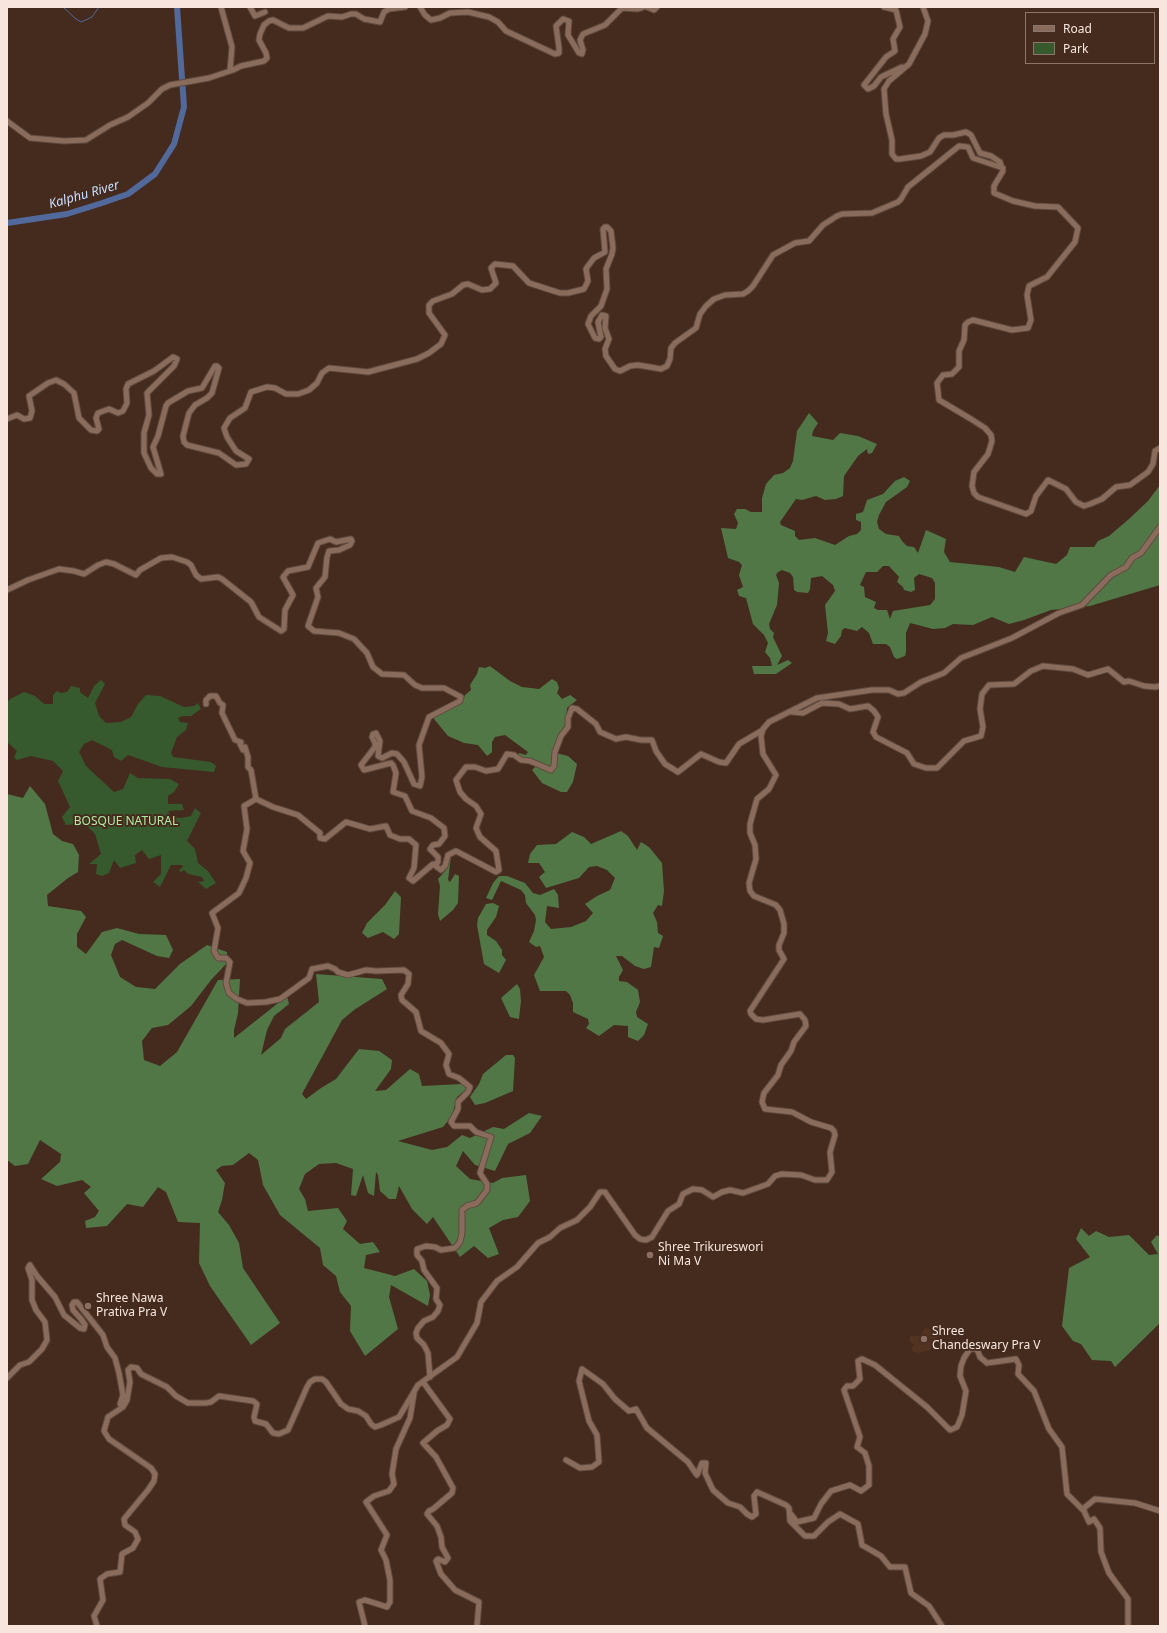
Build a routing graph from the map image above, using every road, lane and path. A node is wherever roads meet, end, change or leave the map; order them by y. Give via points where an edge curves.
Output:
1 (220, 7) edge
2 (250, 7) edge
3 (405, 7) edge
4 (420, 7) edge
5 (644, 7) edge
6 (647, 7) edge
7 (657, 7) edge
8 (884, 7) edge
9 (923, 7) edge
10 (265, 12) dead end
11 (909, 64) junction
12 (230, 71) junction
13 (7, 121) edge
14 (1003, 168) junction
15 (7, 419) edge
16 (1160, 448) edge
17 (1160, 527) edge
18 (7, 590) edge
19 (1160, 686) edge
20 (206, 704) dead end
21 (791, 712) junction
22 (762, 729) junction
23 (256, 799) junction
24 (435, 865) junction
25 (430, 1377) junction
26 (7, 1378) edge
27 (423, 1382) junction
28 (414, 1390) junction
29 (123, 1407) junction
30 (566, 1460) dead end
31 (1084, 1510) junction
32 (1160, 1511) edge
33 (790, 1513) junction
34 (97, 1626) edge
35 (365, 1626) edge
36 (477, 1626) edge
37 (942, 1626) edge
38 (1128, 1626) edge

1 - 12 street via 232,47
2 - 10 street via 255,16
3 - 12 street via 384,12 380,22 364,19 356,14 328,16 303,28 289,28 273,20 269,21 264,25 259,40 267,58
4 - 5 street via 431,20 450,12 468,12 489,17 506,31 556,54 559,53 556,26 563,19 569,21 568,35 582,54 580,40 584,34 605,25 622,8
6 - 7 street via 654,10
8 - 11 street via 896,10 900,27 893,39 895,51 886,57 864,85 868,89 881,77
9 - 11 street via 928,21
11 - 14 street via 889,81 884,89 894,157 900,159 921,156 930,152 944,135 966,132 971,135 980,153 996,159
12 - 13 street via 162,89 128,117 86,140 64,142 30,138
14 - 15 street via 973,158 968,147 959,146 908,187 898,202 872,213 837,216 823,225 809,241 795,243 773,255 748,291 714,299 700,314 696,328 671,348 670,358 661,369 638,365 620,371 615,369 606,356 605,349 609,339 605,328 606,316 602,315 598,322 601,337 599,339 595,338 588,324 590,316 601,306 607,289 606,269 613,248 611,231 605,227 605,252 594,258 588,266 588,281 584,289 560,293 529,283 513,266 495,264 491,268 496,283 490,289 482,290 468,284 463,285 452,294 432,301 429,305 429,313 445,336 441,344 429,353 417,359 368,372 329,368 309,390 298,394 286,394 266,386 251,392 244,408 230,418 224,428 236,451 249,459 246,464 236,464 219,453 184,442 189,412 212,393 219,368 215,366 202,388 188,391 166,406 153,446 161,474 157,474 151,468 144,453 144,433 149,415 147,393 174,366 177,358 173,357 154,371 128,384 127,403 123,411 118,413 109,409 98,413 97,431 91,430 79,418 74,393 56,380 29,396 32,411 30,418 24,419 17,415
14 - 16 street via 994,186 994,193 1035,206 1058,207 1076,225 1078,231 1075,242 1047,278 1029,286 1027,295 1031,320 1028,328 1012,330 973,320 968,322 959,351 959,367 952,374 943,375 937,383 939,400 976,422 991,436 988,454 974,472 974,494 1026,514 1048,480 1066,489 1076,502 1084,506 1102,499 1116,487 1130,485 1148,472 1153,464 1155,451
17 - 21 street via 1141,553 1132,558 1126,567 1111,575 1082,605 1059,613 1012,638 961,658 950,670 921,682 909,691 898,694 882,690 817,698
18 - 24 street via 59,570 84,574 106,562 136,575 161,558 172,557 191,565 201,579 222,579 251,602 259,617 281,631 284,629 285,610 293,595 283,577 288,571 308,567 318,543 330,539 336,542 351,539 350,545 330,552 327,557 325,578 316,588 318,597 308,626 314,631 339,633 354,639 367,653 373,667 382,674 404,675 422,688 444,688 461,697 460,701 429,717 419,745 422,778 420,786 414,784 398,754 392,753 382,758 378,756 380,740 376,733 372,738 375,747 361,765 364,770 385,764 393,765 396,773 393,792 405,796 412,811 432,818 444,828 444,836 439,844 433,845 430,849 438,856
19 - 21 street via 1124,682 1108,669 1088,675 1073,669 1043,666 1014,684 989,685 982,694 981,736 964,742 937,768 914,764 907,753 876,737 873,732 878,717 868,706 850,709 839,704 822,703 803,713
20 - 23 street via 210,696 216,696 223,705 222,713 235,740 242,742 240,744 243,750 245,747
21 - 22 street via 769,722
22 - 24 street via 759,734 739,744 726,763 701,754 678,772 665,764 652,740 626,737 616,740 600,732 596,724 572,708 568,727 555,752 554,766 551,770 508,754 498,769 486,771 466,767 456,780 460,792 481,814 476,828 480,837 496,851 499,870 496,872 456,851 448,855 441,870
22 - 25 street via 762,754 776,776 769,789 757,798 750,824 756,859 749,883 754,896 776,905 780,910 784,933 779,950 784,958 750,1011 756,1018 763,1020 800,1014 806,1026 794,1042 778,1075 764,1093 762,1102 765,1109 792,1112 834,1131 830,1152 831,1175 827,1180 821,1180 782,1174 775,1176 768,1184 743,1193 730,1190 713,1197 702,1190 693,1189 683,1194 679,1204 668,1211 652,1237 646,1240 635,1235 605,1192 600,1192 590,1208 577,1220 538,1243 517,1267 497,1281 481,1302 477,1323 457,1357
23 - 24 street via 298,815 320,834 320,838 325,839 346,822 370,829 386,826 390,835 408,839 416,845 414,868 409,878 413,881
23 - 25 street via 244,806 247,830 243,851 250,863 246,878 239,893 212,913 218,928 214,951 218,958 226,958 230,962 226,983 229,993 248,1003 280,999 309,978 312,969 328,966 348,975 366,970 404,970 409,974 408,984 400,995 402,1000 416,1012 421,1031 442,1043 449,1054 446,1065 449,1074 466,1082 470,1087 458,1102 458,1109 451,1122 454,1126 470,1126 476,1132 491,1137 480,1173 487,1184 487,1190 477,1203 462,1210 460,1242 455,1248 441,1250 426,1246 417,1249 424,1270 437,1288 436,1300 440,1305 433,1317 424,1321 416,1333 428,1353
25 - 27 street
26 - 29 street via 20,1365 29,1362 47,1340 45,1322 32,1300 32,1280 28,1268 30,1265 55,1297 64,1315 84,1329 85,1325 72,1310 72,1305 77,1302 103,1335 107,1347 115,1358 123,1395 120,1404
27 - 28 street
27 - 36 street via 450,1419 447,1425 423,1443 436,1457 453,1488 452,1492 427,1514 437,1526 442,1547 448,1558 445,1562 438,1559 436,1561 452,1588 479,1602
28 - 29 street via 399,1417 375,1427 366,1416 341,1404 326,1382 315,1379 307,1387 288,1430 278,1434 273,1433 266,1424 255,1421 257,1404 253,1401 219,1396 206,1403 188,1403 133,1366 128,1370 130,1382
28 - 35 street via 410,1418 396,1449 392,1474 394,1484 389,1490 366,1502 386,1535 381,1550 390,1580 390,1602 387,1607 364,1600 359,1602
29 - 34 street via 108,1417 104,1431 106,1436 151,1468 155,1474 148,1490 124,1519 125,1525 135,1532 138,1539 133,1548 122,1554 120,1572 107,1574 100,1579 103,1600 94,1616
30 - 33 street via 580,1468 592,1467 599,1462 596,1435 589,1421 579,1381 582,1369 603,1384 629,1411 636,1409 647,1428 688,1462 697,1475 702,1463 706,1463 705,1473 713,1490 728,1503 754,1516 754,1496 758,1492 784,1503
31 - 32 street via 1095,1500 1134,1503
31 - 33 street via 1067,1494 1062,1447 1049,1429 1034,1390 1018,1374 1019,1365 1016,1359 987,1364 980,1357 977,1348 970,1349 961,1366 960,1376 966,1391 964,1403 957,1427 950,1430 927,1407 875,1365 862,1359 858,1361 860,1379 844,1390 860,1437 857,1447 865,1453 869,1466 869,1485 866,1489 860,1490 850,1485 831,1491 814,1518 809,1520 797,1522
31 - 38 street via 1089,1522 1094,1519 1100,1528 1101,1552 1109,1573 1128,1599
33 - 37 street via 790,1521 805,1536 814,1536 840,1514 858,1524 862,1545 881,1556 890,1567 905,1567 911,1593 930,1606

